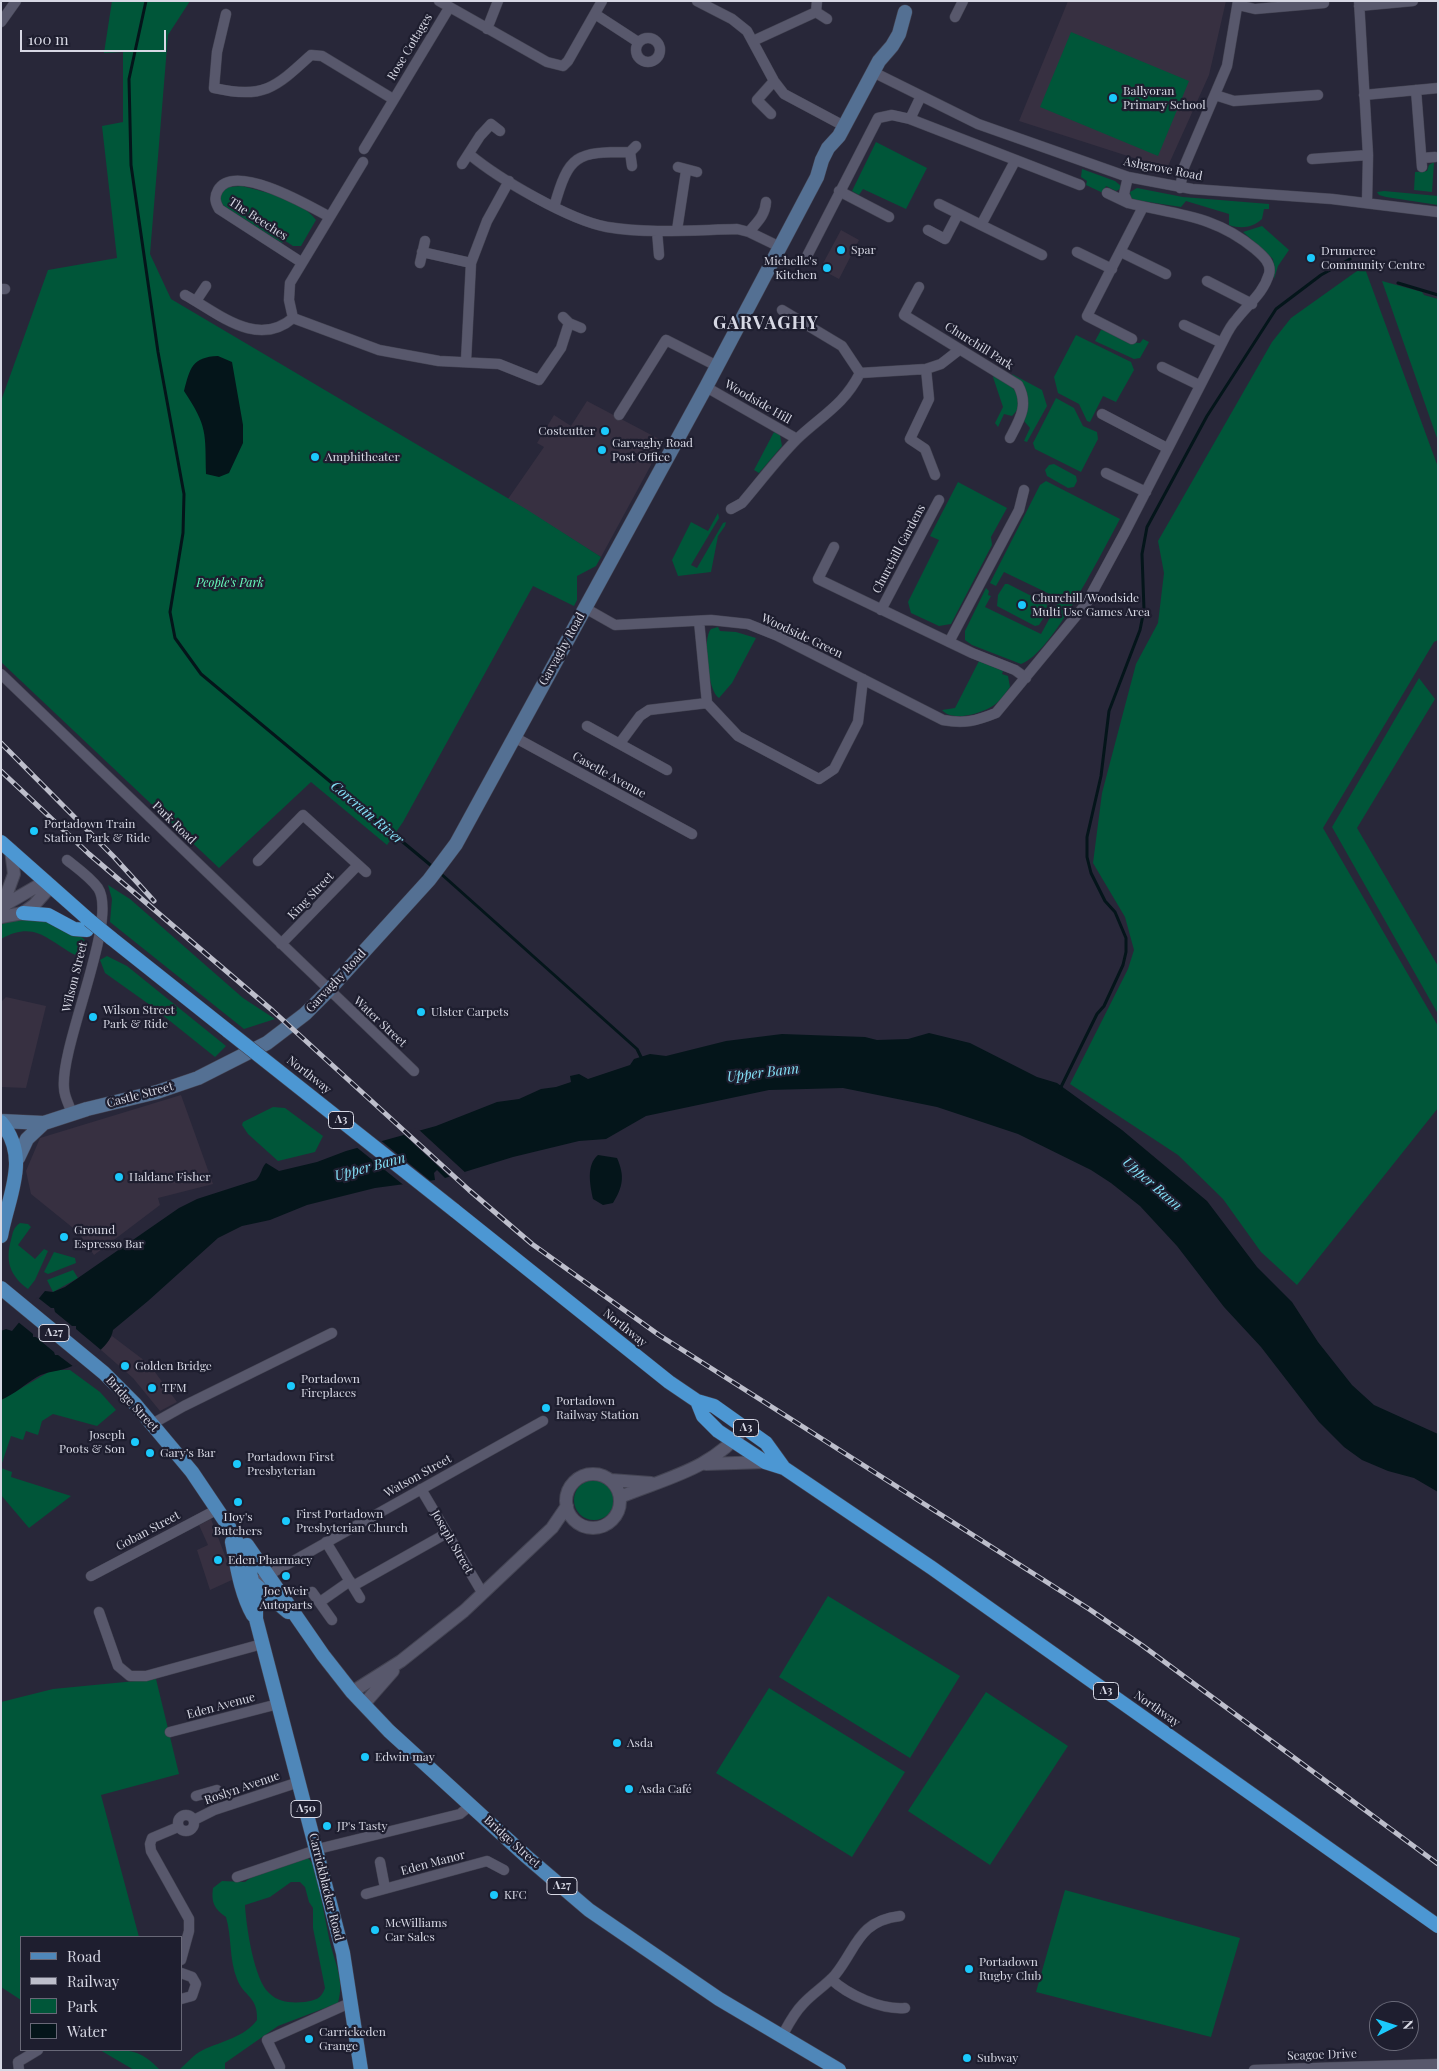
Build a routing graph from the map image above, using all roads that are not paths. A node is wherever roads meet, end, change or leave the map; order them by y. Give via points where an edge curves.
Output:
1 (16, 1) edge
2 (439, 1) edge
3 (498, 1) edge
4 (602, 1) edge
5 (697, 1) edge
6 (1413, 1) edge
7 (959, 3) edge
8 (1238, 3) edge
9 (1324, 3) dead end
10 (1359, 4) edge
11 (816, 6) edge
12 (908, 7) edge
13 (449, 8) junction
14 (226, 14) dead end
15 (595, 14) junction
16 (955, 17) dead end
17 (827, 19) dead end
18 (1, 22) edge
19 (487, 29) junction
20 (753, 41) junction
21 (638, 42) dead end
22 (876, 66) junction
23 (774, 81) junction
24 (1438, 88) edge
25 (1416, 90) junction
26 (1215, 95) junction
27 (1318, 95) dead end
28 (1364, 95) junction
29 (921, 96) junction
30 (393, 99) junction
31 (771, 114) dead end
32 (910, 119) junction
33 (500, 131) dead end
34 (841, 131) junction
35 (364, 149) dead end
36 (469, 154) junction
37 (1368, 155) junction
38 (1435, 157) dead end
39 (1312, 159) dead end
40 (1015, 161) junction
41 (363, 162) dead end
42 (462, 164) dead end
43 (632, 166) dead end
44 (687, 170) dead end
45 (1128, 177) junction
46 (509, 181) junction
47 (1080, 185) dead end
48 (1180, 188) junction
49 (839, 191) junction
50 (1107, 193) dead end
51 (1128, 203) junction
52 (1367, 203) junction
53 (939, 204) dead end
54 (554, 207) junction
55 (1143, 207) junction
56 (768, 209) dead end
57 (1438, 212) edge
58 (958, 214) junction
59 (328, 216) junction
60 (889, 217) dead end
61 (981, 225) junction
62 (677, 230) junction
63 (928, 230) dead end
64 (657, 231) junction
65 (749, 232) junction
66 (425, 241) dead end
67 (780, 247) junction
68 (1077, 252) dead end
69 (1121, 252) junction
70 (659, 255) dead end
71 (1042, 255) dead end
72 (806, 258) dead end
73 (301, 262) junction
74 (470, 263) junction
75 (1112, 269) junction
76 (1166, 274) dead end
77 (1207, 281) dead end
78 (206, 286) dead end
79 (919, 287) dead end
80 (185, 295) dead end
81 (196, 301) junction
82 (1252, 304) junction
83 (782, 310) dead end
84 (294, 318) junction
85 (1184, 325) dead end
86 (581, 328) dead end
87 (1132, 339) dead end
88 (1222, 343) junction
89 (959, 350) junction
90 (466, 361) junction
91 (717, 366) junction
92 (1162, 367) dead end
93 (926, 370) junction
94 (860, 373) junction
95 (1199, 385) junction
96 (706, 387) junction
97 (1102, 414) dead end
98 (619, 415) dead end
99 (1010, 438) dead end
100 (797, 439) junction
101 (1167, 448) junction
102 (1106, 473) dead end
103 (934, 475) dead end
104 (1024, 490) dead end
105 (1146, 492) junction
106 (938, 500) dead end
107 (731, 509) dead end
108 (834, 547) dead end
109 (585, 608) junction
110 (881, 610) junction
111 (699, 621) junction
112 (949, 642) junction
113 (1, 674) edge
114 (1026, 678) junction
115 (863, 679) junction
116 (707, 703) junction
117 (587, 726) dead end
118 (514, 737) junction
119 (620, 743) junction
120 (667, 770) dead end
121 (692, 834) dead end
122 (6, 846) edge
123 (66, 860) dead end
124 (258, 862) dead end
125 (358, 864) junction
126 (366, 872) dead end
127 (48, 884) junction
128 (2, 907) edge
129 (23, 912) junction
130 (1, 916) edge
131 (88, 925) junction
132 (281, 944) junction
133 (328, 991) junction
134 (234, 1062) joint
135 (414, 1071) dead end
136 (72, 1113) junction
137 (1, 1122) edge
138 (44, 1122) junction
139 (18, 1158) junction
140 (2, 1223) edge
141 (1, 1236) edge
142 (1, 1276) edge
143 (14, 1299) edge
144 (332, 1333) dead end
145 (697, 1401) junction
146 (543, 1421) dead end
147 (152, 1424) junction
148 (745, 1427) junction
149 (734, 1441) junction
150 (765, 1462) junction
151 (701, 1465) junction
152 (784, 1468) junction
153 (611, 1480) junction
154 (653, 1483) junction
155 (421, 1489) junction
156 (620, 1497) junction
157 (567, 1506) junction
158 (218, 1508) junction
159 (576, 1522) junction
160 (229, 1527) junction
161 (552, 1528) junction
162 (447, 1533) junction
163 (326, 1542) junction
164 (239, 1575) junction
165 (267, 1575) junction
166 (91, 1576) dead end
167 (254, 1583) junction
168 (352, 1584) junction
169 (312, 1592) dead end
170 (483, 1594) junction
171 (360, 1598) dead end
172 (320, 1602) junction
173 (285, 1610) junction
174 (100, 1612) dead end
175 (298, 1619) junction
176 (332, 1620) dead end
177 (257, 1621) junction
178 (262, 1644) junction
179 (402, 1662) junction
180 (352, 1692) junction
181 (278, 1704) junction
182 (364, 1704) junction
183 (170, 1732) dead end
184 (299, 1782) junction
185 (217, 1790) dead end
186 (206, 1793) junction
187 (196, 1796) dead end
188 (471, 1805) junction
189 (212, 1811) junction
190 (316, 1850) junction
191 (380, 1862) dead end
192 (504, 1870) dead end
193 (237, 1877) dead end
194 (385, 1888) junction
195 (366, 1894) dead end
196 (900, 1916) dead end
197 (1438, 1926) edge
198 (182, 1956) edge
199 (182, 1973) edge
200 (831, 1979) junction
201 (182, 1999) edge
202 (352, 2002) junction
203 (905, 2008) dead end
204 (782, 2036) junction
205 (36, 2051) edge
206 (1438, 2064) edge
207 (280, 2067) dead end
208 (1421, 2067) edge
209 (20, 2070) edge
210 (361, 2070) edge
211 (839, 2070) edge
212 (1254, 2070) edge

1 - 18 street
2 - 13 street, Rose Cottages
3 - 19 street
4 - 15 street, Rose Cottages
5 - 20 street via 740,24
6 - 10 street
7 - 16 street
8 - 9 street via 1255,9
8 - 26 street via 1227,66
10 - 28 street
11 - 17 street
11 - 20 street
12 - 22 main road, Garvaghy Road via 899,34
13 - 19 street, Rose Cottages
13 - 30 street, Rose Cottages
14 - 30 street, Rose Cottages via 218,45 214,88 236,93 270,88 311,55 322,56
15 - 19 street, Rose Cottages via 563,66 548,62
15 - 21 street
20 - 23 street
22 - 29 street, Ashgrove Road
22 - 34 main road, Garvaghy Road
23 - 31 street via 757,100
23 - 34 street via 784,94
24 - 25 street
25 - 28 street
25 - 38 street via 1422,162
26 - 27 street via 1234,101
26 - 48 street via 1184,167
28 - 37 street
29 - 32 street
29 - 45 street, Ashgrove Road via 978,124
30 - 35 street, Rose Cottages
32 - 40 street
32 - 49 street via 892,115 878,118
33 - 36 street via 491,124
34 - 67 main road, Garvaghy Road via 833,159 817,177
36 - 42 street
36 - 46 street
37 - 39 street
37 - 52 street
40 - 47 street
40 - 61 street
41 - 59 street
43 - 54 street via 633,149 581,156 569,166
44 - 62 street
45 - 48 street, Ashgrove Road
45 - 51 street via 1124,194
46 - 54 street
46 - 74 street via 487,220
48 - 52 street, Ashgrove Road
49 - 60 street
49 - 72 street
50 - 51 street
51 - 55 street
52 - 57 street, Ashgrove Road
53 - 58 street
54 - 64 street via 604,226
55 - 69 street
55 - 82 street via 1214,223 1238,235 1265,258 1270,271
56 - 65 street
58 - 61 street
58 - 63 street via 945,239
59 - 73 street
59 - 73 street, The Beeches via 283,192 259,185 232,181 220,188 216,195 219,209
61 - 71 street
62 - 64 street
62 - 65 street via 737,229
64 - 70 street
65 - 67 street
66 - 74 street via 421,258
67 - 91 main road, Garvaghy Road
68 - 75 street
69 - 75 street
69 - 76 street
73 - 84 street via 290,283 289,300
74 - 90 street
75 - 87 street via 1087,316
77 - 82 street
78 - 81 street
79 - 89 street, Churchill Park via 904,315
80 - 81 street
81 - 84 street via 235,324 255,331 268,332
82 - 88 street via 1236,320
83 - 94 street via 842,346
84 - 90 street via 379,350 439,361
85 - 88 street
86 - 90 street via 566,320 562,348 539,380 499,364
88 - 95 street
89 - 93 street via 941,364
89 - 99 street, Churchill Park via 1018,385 1024,405
91 - 96 main road, Garvaghy Road
91 - 98 street via 666,340
92 - 95 street
93 - 94 street
93 - 103 street via 929,400 910,439 925,449
94 - 100 street, Woodside Hill via 840,404
95 - 101 street
96 - 100 street, Woodside Hill
96 - 109 main road, Garvaghy Road
97 - 101 street
100 - 107 street, Woodside Hill via 742,503
101 - 105 street
102 - 105 street
104 - 112 street via 1019,510
105 - 114 street via 1086,604
106 - 110 street, Churchill Gardens
108 - 110 street via 818,579
109 - 111 street, Woodside Green via 615,625
109 - 118 main road, Garvaghy Road
110 - 112 street
111 - 115 street, Woodside Green via 727,620 762,629
111 - 116 street
112 - 114 street via 1015,670
113 - 132 street, Park Road
114 - 115 street, Woodside Green via 996,713 959,723 942,720
115 - 116 street via 858,722 834,769 820,779 738,736
116 - 119 street via 649,710 640,716
117 - 119 street
118 - 121 street, Casetle Avenue
118 - 133 main road, Garvaghy Road via 444,862
119 - 120 street
122 - 127 highway, Northway / A3
122 - 128 street via 14,874
123 - 136 street, Wilson Street via 98,888 102,900 94,954 64,1069 64,1093
124 - 125 street via 303,815
125 - 126 street
125 - 132 street, King Street
127 - 128 street
127 - 129 street via 34,905
127 - 131 highway, Northway / A3
129 - 130 street
129 - 131 highway via 48,915 74,929
131 - 145 highway, Northway / A3, bridge via 108,935
132 - 133 street, Park Road
133 - 134 main road, Garvaghy Road via 278,1036
133 - 135 street, Water Street
134 - 136 main road, Castle Street via 158,1092
136 - 138 main road, Castle Street
137 - 138 main road, Castle Street
137 - 139 main road
138 - 139 main road, Castle Street via 27,1139
139 - 140 main road
140 - 141 main road
142 - 143 main road, A27
143 - 147 main road, Bridge Street / A27 via 104,1373
144 - 147 street
145 - 148 highway, Northway / A3 via 714,1406
145 - 149 highway, Northway / A3 via 703,1416
146 - 155 street, Watson Street
147 - 158 main road, Bridge Street / A27
148 - 149 street
148 - 152 highway, Northway / A3 via 766,1443
149 - 150 highway, Northway / A3
149 - 151 street
150 - 151 street
150 - 152 highway, Northway / A3
151 - 154 street via 682,1475
152 - 197 highway, Northway / A3 via 932,1568
153 - 154 street
153 - 156 street
153 - 157 street via 596,1474 580,1477 569,1489
154 - 156 street
155 - 162 street, Joseph Street
155 - 163 street, Watson Street
156 - 159 street via 618,1512 607,1524 592,1528
157 - 159 street
157 - 161 street
158 - 160 main road, Bridge Street / A27
158 - 166 street, Goban Street
159 - 161 street
160 - 164 main road, Bridge Street / A27
160 - 165 main road, Bridge Street / A27 via 244,1540
160 - 167 main road, Bridge Street / A27 via 248,1563
161 - 170 street
162 - 168 street
162 - 170 street, Joseph Street
163 - 165 street, Watson Street
163 - 168 street
164 - 167 main road, Bridge Street / A27
164 - 177 main road, Carrickblacker Road / A50 via 248,1606
165 - 167 street, Watson Street
165 - 175 main road, Bridge Street / A27
167 - 173 main road, Bridge Street / A27
167 - 177 main road, Carrickblacker Road / A50
168 - 171 street
168 - 172 street
169 - 172 street
170 - 179 street
172 - 176 street
173 - 175 main road, Bridge Street / A27
173 - 177 main road via 270,1612
174 - 178 street via 118,1666 130,1676 146,1676
175 - 180 main road, Bridge Street / A27
177 - 178 main road, Carrickblacker Road / A50
178 - 181 main road, Carrickblacker Road / A50
179 - 180 street
179 - 182 street
180 - 182 main road, Bridge Street / A27
181 - 183 street, Eden Avenue
181 - 184 main road, Carrickblacker Road / A50
182 - 188 main road, Bridge Street / A27
184 - 189 street, Roslyn Avenue
184 - 190 main road, Carrickblacker Road / A50
185 - 186 street
186 - 187 street
186 - 189 street
188 - 190 street via 460,1814
188 - 204 main road, Bridge Street / A27 via 589,1910 719,1999
189 - 198 street, Roslyn Avenue via 194,1820 188,1831 178,1827 152,1838 150,1844 190,1919
190 - 193 street
190 - 202 main road, Carrickblacker Road / A50 via 343,1953
191 - 194 street
192 - 194 street, Eden Manor via 487,1861
194 - 195 street, Eden Manor
196 - 200 street via 884,1918 866,1930
199 - 201 street via 192,1977 196,1984 192,1996
200 - 203 street via 849,1993
200 - 204 street via 797,2011
202 - 207 street via 267,2040
202 - 210 main road, Carrickblacker Road / A50
204 - 211 main road, Bridge Street / A27
205 - 209 street via 18,2062
206 - 208 street, Seagoe Drive
208 - 212 street, Seagoe Drive

